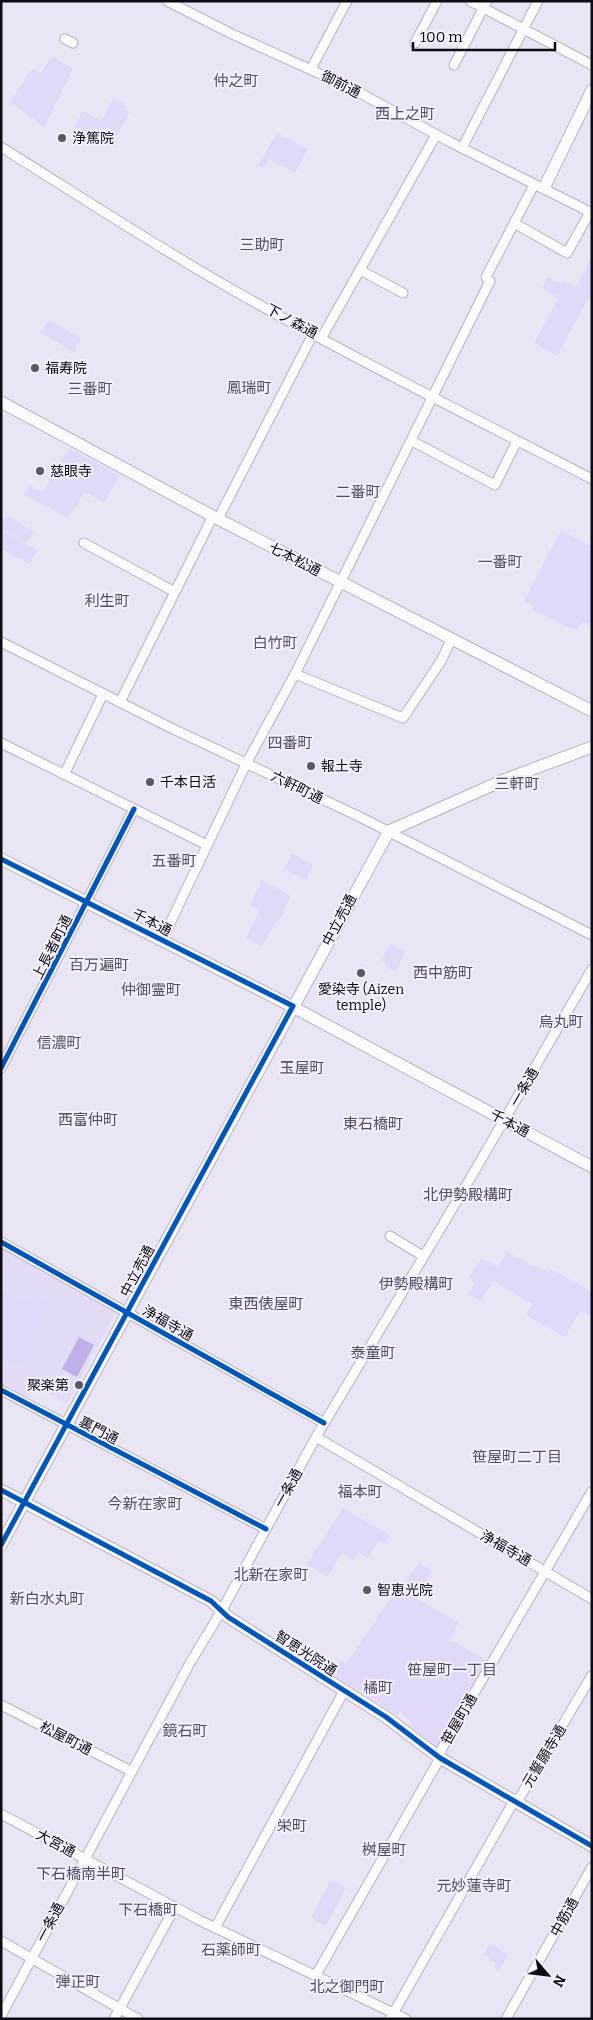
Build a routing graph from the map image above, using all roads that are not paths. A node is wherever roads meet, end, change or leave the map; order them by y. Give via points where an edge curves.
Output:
1 (168, 1) edge
2 (347, 1) edge
3 (437, 1) edge
4 (470, 1) edge
5 (538, 1) edge
6 (486, 5) edge
7 (524, 29) junction
8 (415, 44) dead end
9 (454, 65) dead end
10 (592, 65) edge
11 (311, 69) junction
12 (592, 90) edge
13 (436, 135) junction
14 (1, 147) edge
15 (462, 148) junction
16 (539, 186) junction
17 (591, 213) edge
18 (514, 223) junction
19 (360, 270) junction
20 (403, 293) dead end
21 (314, 332) junction
22 (322, 337) junction
23 (433, 398) junction
24 (1, 402) edge
25 (412, 441) junction
26 (517, 441) junction
27 (592, 479) edge
28 (216, 518) junction
29 (84, 543) dead end
30 (340, 582) junction
31 (175, 592) junction
32 (451, 640) junction
33 (1, 642) edge
34 (295, 674) junction
35 (103, 694) junction
36 (120, 702) junction
37 (592, 711) edge
38 (1, 743) edge
39 (592, 747) edge
40 (247, 762) junction
41 (64, 775) junction
42 (134, 809) junction
43 (389, 831) junction
44 (207, 845) junction
45 (1, 859) edge
46 (88, 902) junction
47 (592, 934) edge
48 (162, 940) junction
49 (592, 969) edge
50 (293, 1006) junction
51 (1, 1068) edge
52 (505, 1120) junction
53 (592, 1167) edge
54 (390, 1236) dead end
55 (1, 1242) edge
56 (422, 1256) junction
57 (128, 1313) junction
58 (1, 1390) edge
59 (324, 1423) junction
60 (66, 1425) junction
61 (316, 1437) junction
62 (1, 1490) edge
63 (592, 1491) edge
64 (24, 1502) junction
65 (266, 1529) junction
66 (1, 1545) edge
67 (546, 1571) junction
68 (592, 1599) edge
69 (222, 1610) junction
70 (592, 1675) edge
71 (344, 1691) junction
72 (1, 1705) edge
73 (440, 1758) junction
74 (131, 1771) junction
75 (514, 1801) junction
76 (1, 1814) edge
77 (592, 1846) edge
78 (85, 1858) junction
79 (592, 1867) edge
80 (175, 1907) junction
81 (215, 1928) junction
82 (1, 1941) edge
83 (31, 1958) junction
84 (316, 1975) junction
85 (120, 2008) junction
86 (1, 2016) edge
87 (391, 2016) edge
88 (114, 2019) edge
89 (138, 2019) edge
90 (406, 2019) edge
91 (506, 2019) edge

1 - 11 street, 御前通
2 - 11 street
3 - 8 street
4 - 6 street
5 - 7 street
6 - 7 street
6 - 9 street
7 - 10 street
7 - 15 street
11 - 13 street, 御前通
12 - 16 street
13 - 15 street, 御前通
13 - 19 street
14 - 21 street, 下ノ森通 via 237,292
15 - 16 street, 御前通
16 - 17 street, 御前通
16 - 18 street
17 - 18 street via 567,253
18 - 23 street via 486,278 490,281
19 - 20 street
19 - 22 street
21 - 22 street, 下ノ森通
21 - 28 street
22 - 23 street, 下ノ森通
23 - 25 street
23 - 26 street, 下ノ森通
24 - 28 street, 七本松通
25 - 26 street via 495,485
25 - 30 street
26 - 27 street, 下ノ森通
28 - 30 street, 七本松通
28 - 31 street
29 - 31 street
30 - 32 street, 七本松通
30 - 34 street
31 - 36 street
32 - 34 street via 403,718
32 - 37 street, 七本松通
33 - 35 street, 六軒町通
34 - 40 street
35 - 36 street, 六軒町通
35 - 41 street
36 - 40 street, 六軒町通
38 - 41 street
39 - 43 street via 506,779
40 - 43 street, 六軒町通
40 - 44 street
41 - 42 street
42 - 44 street
42 - 46 street, 上長者町通
43 - 47 street, 六軒町通
43 - 50 street, 中立売通
44 - 48 street
45 - 46 street, 千本通
46 - 48 street, 千本通
46 - 51 street, 上長者町通
48 - 50 street, 千本通
49 - 52 street, 一条通
50 - 52 street, 千本通
50 - 57 street, 中立売通
52 - 53 street, 千本通
52 - 56 street, 一条通
54 - 56 street
55 - 57 street, 浄福寺通
56 - 59 street, 一条通
57 - 59 street, 浄福寺通
57 - 60 street, 中立売通
58 - 60 street, 裏門通
59 - 61 street, 一条通
60 - 64 street, 中立売通
60 - 65 street, 裏門通
61 - 65 street, 一条通
61 - 67 street, 浄福寺通
62 - 64 street, 智恵光院通
63 - 67 street, 笹屋町通
64 - 66 street, 中立売通
64 - 69 street, 智恵光院通 via 211,1601
65 - 69 street, 一条通
67 - 68 street, 浄福寺通
67 - 73 street, 笹屋町通 via 441,1750
69 - 71 street, 智恵光院通 via 228,1617
69 - 74 street, 一条通
70 - 75 street, 元誓願寺通 via 520,1797
71 - 73 street, 智恵光院通 via 386,1717
71 - 81 street
72 - 74 street, 松屋町通
73 - 75 street, 智恵光院通
73 - 84 street, 笹屋町通
74 - 78 street, 一条通
75 - 77 street, 智恵光院通
75 - 87 street, 元誓願寺通
76 - 78 street, 大宮通
78 - 80 street, 大宮通
78 - 83 street, 一条通
79 - 91 street, 中筋通
80 - 81 street, 大宮通
80 - 85 street
81 - 84 street, 大宮通
82 - 83 street
83 - 85 street
83 - 86 street, 一条通
84 - 87 street, 大宮通
85 - 88 street
85 - 89 street
87 - 90 street, 大宮通

